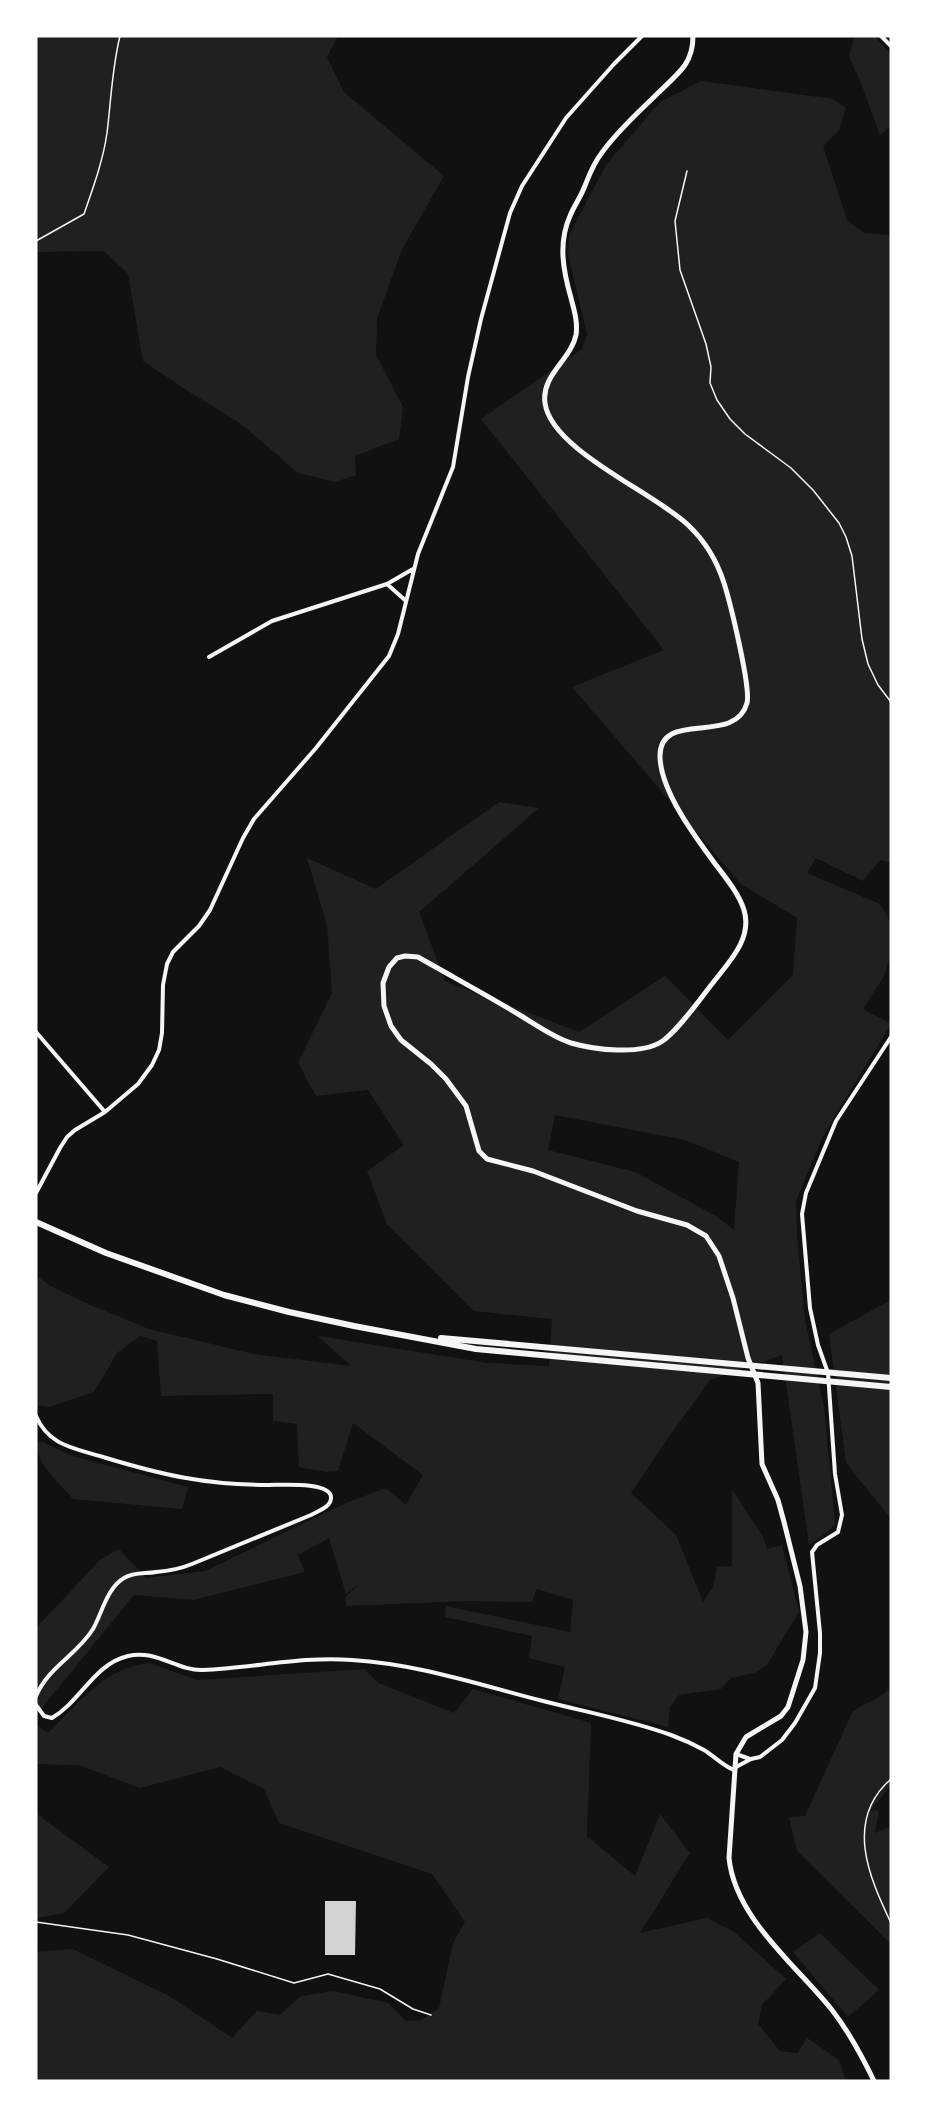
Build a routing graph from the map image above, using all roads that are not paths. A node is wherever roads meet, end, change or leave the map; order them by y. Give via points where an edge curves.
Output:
1 (642, 36) edge
2 (693, 36) edge
3 (881, 36) edge
4 (891, 46) edge
5 (414, 568) junction
6 (387, 584) junction
7 (406, 601) junction
8 (209, 657) dead end
9 (36, 1032) edge
10 (891, 1037) edge
11 (105, 1112) junction
12 (36, 1193) edge
13 (36, 1222) edge
14 (408, 1335) junction
15 (891, 1378) edge
16 (891, 1387) edge
17 (36, 1416) edge
18 (38, 1426) edge
19 (36, 1696) edge
20 (36, 1705) edge
21 (736, 1754) junction
22 (751, 1759) junction
23 (734, 1769) junction
24 (874, 2081) edge

1 - 5 street via 566,118 522,186 510,213 468,376 453,467
2 - 21 street via 684,68 599,156 569,217 562,248 563,268 577,329 574,343 548,383 544,398 552,422 569,440 667,508 704,541 725,585 746,675 748,702 739,717 726,725 670,734 661,745 660,759 664,777 692,832 739,899 745,912 744,938 694,1008 663,1041 644,1049 598,1049 551,1035 418,957 397,958 383,983 384,1006 391,1026 401,1040 446,1079 466,1106 479,1151 487,1159 533,1171 687,1225 706,1236 719,1256 758,1383 762,1464 784,1522 800,1586 806,1632 803,1660 788,1707 781,1716 746,1737
3 - 4 street
5 - 6 street
5 - 7 street
6 - 7 street
6 - 8 street via 272,621
7 - 11 street via 398,634 381,667 254,819 210,910 173,952 163,985 159,1050 138,1084
9 - 11 street
10 - 22 street via 836,1121 806,1193 802,1214 810,1308 828,1373 842,1515 838,1532 812,1552 820,1634 815,1688 782,1740
11 - 12 street via 67,1137
13 - 14 main road via 106,1253 224,1295 310,1317
14 - 15 main road
14 - 16 main road via 547,1356
17 - 18 street
18 - 19 street via 63,1445 174,1477 232,1485 312,1486 325,1489 332,1498 328,1506 312,1515 178,1570 135,1573 123,1578 114,1587 92,1630 41,1683
20 - 23 street via 44,1716 52,1718 64,1711 107,1666 127,1656 157,1656 197,1670 305,1660 370,1661 424,1670 641,1726 691,1743
21 - 22 street
21 - 23 street
22 - 23 street
23 - 24 street via 729,1858 735,1887 769,1937 845,2028

